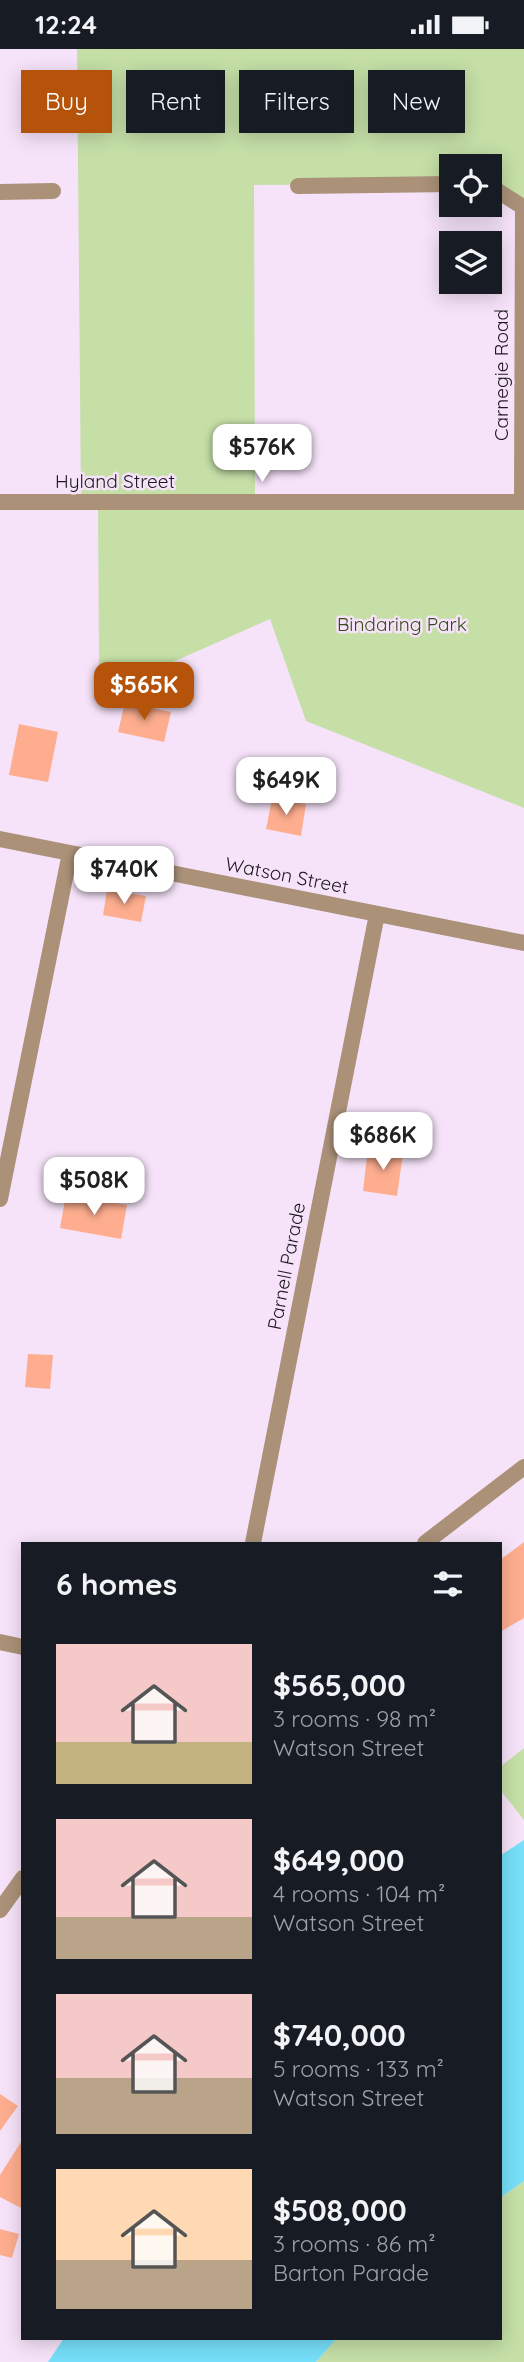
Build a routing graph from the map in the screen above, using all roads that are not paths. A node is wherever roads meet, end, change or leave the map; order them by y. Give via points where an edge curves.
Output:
1 (439, 184) edge
2 (298, 185) dead end
3 (53, 191) dead end
4 (0, 192) edge
5 (502, 194) edge
6 (523, 206) edge
7 (0, 502) edge
8 (523, 502) edge
9 (0, 839) edge
10 (70, 853) junction
11 (377, 914) junction
12 (524, 943) edge
13 (0, 1199) edge
14 (524, 1467) edge
15 (253, 1542) edge
16 (426, 1542) edge
17 (0, 1642) edge
18 (21, 1647) edge
19 (21, 1881) edge
20 (0, 1910) edge

1 - 2 street
3 - 4 street
5 - 6 street
6 - 8 street, Carnegie Road
7 - 8 street, Hyland Street
9 - 10 street, Watson Street
10 - 11 street, Watson Street
10 - 13 street
11 - 12 street, Watson Street
11 - 15 street, Parnell Parade
14 - 16 street
17 - 18 street
19 - 20 street

